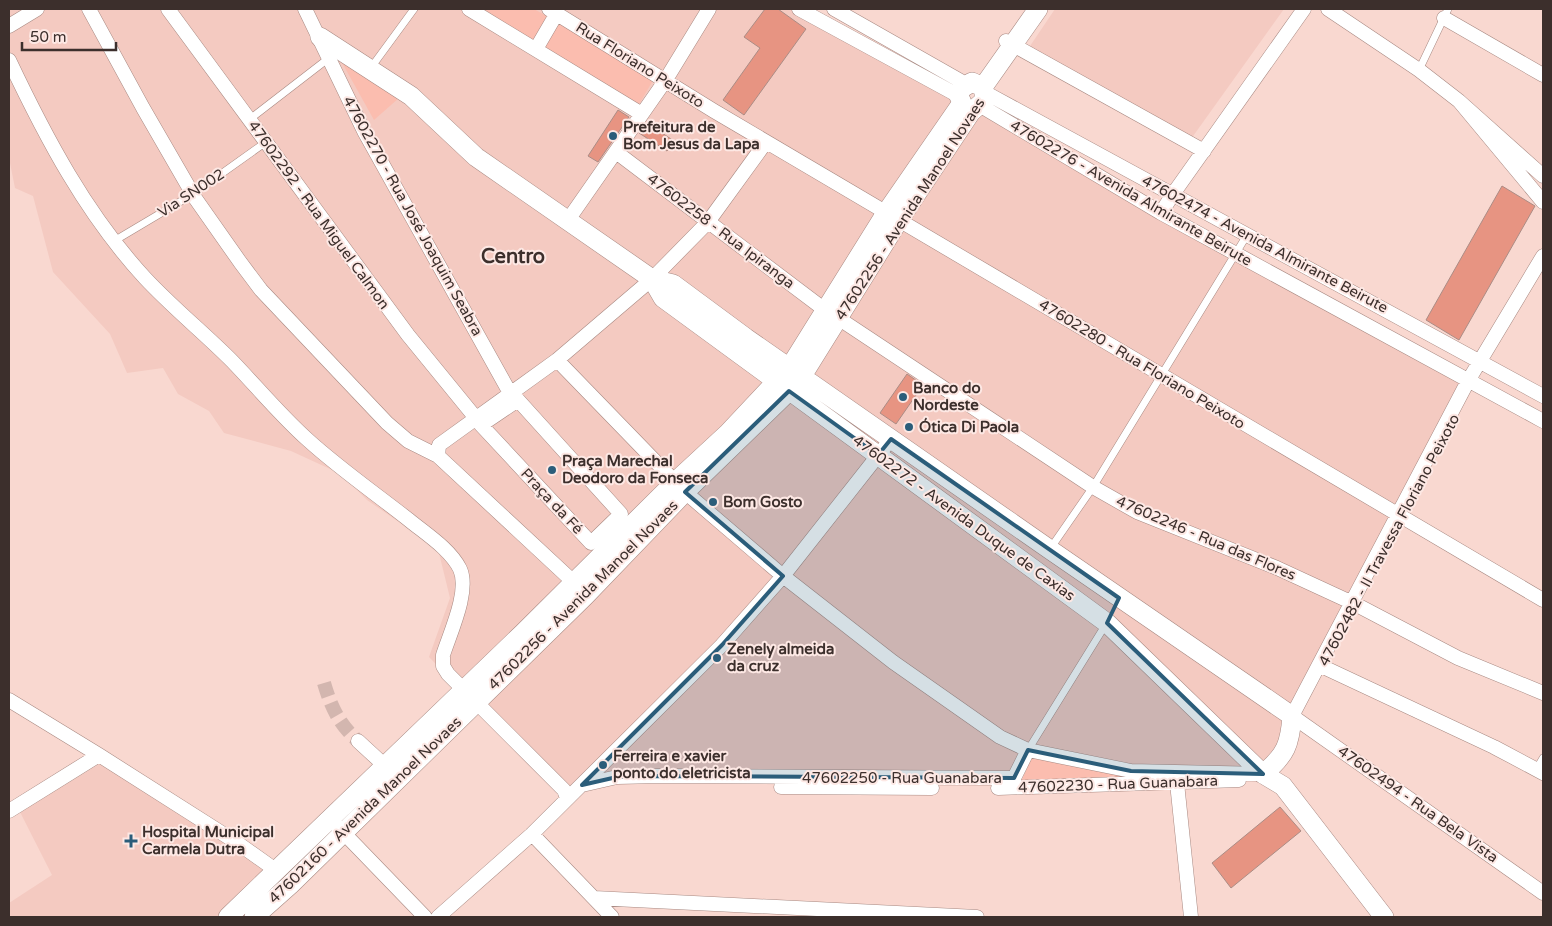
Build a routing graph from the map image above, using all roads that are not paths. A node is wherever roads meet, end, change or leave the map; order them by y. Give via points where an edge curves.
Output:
1 (37, 9) edge
2 (89, 9) edge
3 (168, 9) edge
4 (305, 9) edge
5 (414, 9) edge
6 (469, 9) edge
7 (709, 9) edge
8 (799, 9) edge
9 (834, 9) edge
10 (1027, 9) edge
11 (1038, 9) edge
12 (1304, 9) edge
13 (1328, 9) edge
14 (553, 11) edge
15 (1446, 14) edge
16 (9, 26) edge
17 (320, 37) junction
18 (1009, 42) junction
19 (536, 49) junction
20 (330, 58) junction
21 (9, 60) edge
22 (370, 69) junction
23 (1419, 70) junction
24 (1543, 75) edge
25 (665, 80) junction
26 (973, 95) junction
27 (1459, 101) junction
28 (640, 113) junction
29 (250, 120) junction
30 (266, 142) junction
31 (766, 142) junction
32 (1204, 151) junction
33 (616, 152) junction
34 (1543, 176) edge
35 (1173, 194) junction
36 (195, 196) junction
37 (1543, 202) edge
38 (1161, 213) junction
39 (893, 216) junction
40 (568, 220) junction
41 (708, 222) junction
42 (1248, 234) junction
43 (114, 241) junction
44 (1236, 254) junction
45 (1543, 256) edge
46 (652, 279) junction
47 (832, 314) junction
48 (1394, 314) junction
49 (1384, 332) junction
50 (557, 360) junction
51 (1480, 362) junction
52 (796, 371) junction
53 (1160, 375) junction
54 (1470, 382) junction
55 (783, 387) junction
56 (510, 393) junction
57 (1542, 395) edge
58 (1537, 417) edge
59 (481, 419) junction
60 (892, 439) junction
61 (878, 455) junction
62 (438, 456) junction
63 (680, 487) junction
64 (1093, 487) junction
65 (1400, 517) junction
66 (1049, 550) junction
67 (783, 576) junction
68 (580, 588) junction
69 (1119, 598) junction
70 (1543, 600) edge
71 (1353, 603) junction
72 (1107, 623) junction
73 (1321, 666) junction
74 (1543, 693) edge
75 (469, 696) junction
76 (9, 700) edge
77 (1292, 716) junction
78 (358, 740) tunnel mouth
79 (1028, 750) junction
80 (99, 755) junction
81 (384, 765) junction
82 (1541, 767) edge
83 (1263, 774) junction
84 (1013, 783) junction
85 (1177, 784) junction
86 (582, 785) junction
87 (568, 798) junction
88 (9, 811) edge
89 (337, 826) junction
90 (532, 834) junction
91 (277, 871) junction
92 (1543, 893) edge
93 (594, 898) junction
94 (872, 914) edge
95 (228, 917) edge
96 (254, 917) edge
97 (425, 917) edge
98 (438, 917) edge
99 (612, 917) edge
100 (977, 917) edge
101 (1191, 917) edge
102 (1369, 917) edge
103 (1384, 917) edge

1 - 16 street
2 - 36 street
3 - 29 street, 47602292 - Rua Miguel Calmon
4 - 17 street, 47602270 - Rua José Joaquim Seabra
5 - 22 lane
6 - 19 street
7 - 25 street
8 - 26 street, 47602276 - Avenida Almirante Beirute
9 - 26 street
10 - 18 street
11 - 18 street
12 - 32 street
13 - 23 street
14 - 19 street
14 - 25 street, Rua Floriano Peixoto
15 - 23 lane
15 - 24 street
17 - 20 street, 47602270 - Rua José Joaquim Seabra
17 - 22 street, 47602272 - Avenida Duque de Caxias
18 - 26 street, 47602256 - Avenida Manoel Novaes
18 - 32 street
19 - 28 street
20 - 29 lane
20 - 56 street, 47602270 - Rua José Joaquim Seabra via 364,131
21 - 43 street via 67,174
22 - 40 street, 47602272 - Avenida Duque de Caxias via 411,96 476,157
23 - 27 street
25 - 28 street
25 - 31 street, Rua Floriano Peixoto
26 - 35 street, 47602474 - Avenida Almirante Beirute
26 - 38 street, 47602276 - Avenida Almirante Beirute
26 - 39 street, 47602256 - Avenida Manoel Novaes
27 - 34 street
27 - 37 street
28 - 33 street
29 - 30 street, 47602292 - Rua Miguel Calmon
30 - 36 lane, Via SN002
30 - 59 street, 47602292 - Rua Miguel Calmon via 408,334
31 - 39 street, Rua Floriano Peixoto
31 - 41 street
32 - 35 street
33 - 40 street
33 - 41 street, 47602258 - Rua Ipiranga
35 - 38 street
35 - 42 street, 47602474 - Avenida Almirante Beirute
36 - 43 lane, Via SN002
36 - 62 street via 261,290 388,423 408,441
38 - 44 street, 47602276 - Avenida Almirante Beirute
39 - 47 street, 47602256 - Avenida Manoel Novaes
39 - 53 street, 47602280 - Rua Floriano Peixoto
40 - 46 street, 47602272 - Avenida Duque de Caxias
41 - 46 street
41 - 47 street, 47602258 - Rua Ipiranga
42 - 44 lane
42 - 48 street, 47602474 - Avenida Almirante Beirute
43 - 75 street via 163,296 232,361 297,430 442,546 460,569 462,593 443,655 443,666
44 - 49 street, 47602276 - Avenida Almirante Beirute
44 - 53 lane
45 - 51 street
46 - 50 street
46 - 52 street, 47602272 - Avenida Duque de Caxias via 673,284
46 - 55 street, 47602272 - Avenida Duque de Caxias via 663,298
47 - 52 street, 47602256 - Avenida Manoel Novaes
47 - 64 street, 47602246 - Rua das Flores
48 - 49 street
48 - 51 street, 47602474 - Avenida Almirante Beirute
49 - 54 street, 47602276 - Avenida Almirante Beirute
50 - 56 street
50 - 63 street
51 - 54 street
51 - 57 street, 47602474 - Avenida Almirante Beirute
52 - 55 street, 47602256 - Avenida Manoel Novaes
52 - 60 street, 47602272 - Avenida Duque de Caxias
53 - 64 lane
53 - 65 street, 47602280 - Rua Floriano Peixoto
54 - 58 street, 47602276 - Avenida Almirante Beirute
54 - 65 street
55 - 61 street, 47602272 - Avenida Duque de Caxias
55 - 63 street, 47602256 - Avenida Manoel Novaes
56 - 59 street
57 - 58 street
59 - 59 street, Praça da Fé via 518,400 621,514 591,543 481,425
59 - 62 street via 439,445
60 - 61 street
60 - 66 street, 47602272 - Avenida Duque de Caxias
61 - 67 street
61 - 72 street, 47602272 - Avenida Duque de Caxias
62 - 68 street
63 - 67 street
63 - 68 street, 47602256 - Avenida Manoel Novaes
64 - 66 lane
64 - 71 street, 47602246 - Rua das Flores via 1137,512 1229,547
65 - 70 street, 47602280 - Rua Floriano Peixoto
65 - 71 street
66 - 69 street, 47602272 - Avenida Duque de Caxias
67 - 79 street via 892,662 1000,737
67 - 86 street via 722,645
68 - 75 street, 47602256 - Avenida Manoel Novaes
69 - 72 street
69 - 77 street, 47602272 - Avenida Duque de Caxias
71 - 73 street
71 - 74 street, 47602246 - Rua das Flores via 1458,658
72 - 79 lane
72 - 83 street, 47602272 - Avenida Duque de Caxias
73 - 77 street
73 - 82 street
75 - 81 street
75 - 87 street
75 - 89 street, 47602160 - Avenida Manoel Novaes
76 - 80 street
77 - 83 street via 1291,739 1276,763
77 - 92 street, 47602494 - Rua Bela Vista
78 - 81 street
79 - 83 street via 1131,771
79 - 84 street, 47602250 - Rua Guanabara
80 - 88 street
80 - 91 street
81 - 89 street
83 - 85 street, 47602230 - Rua Guanabara via 1234,781
83 - 102 street
83 - 103 street via 1283,786
84 - 85 street, 47602230 - Rua Guanabara
84 - 86 street, 47602230 - Rua Guanabara
85 - 101 street
86 - 87 street
87 - 90 street
89 - 91 street
89 - 96 street, 47602160 - Avenida Manoel Novaes via 290,885
89 - 97 street
90 - 93 street
90 - 98 street
91 - 95 street
93 - 94 street
93 - 99 street
94 - 100 street

